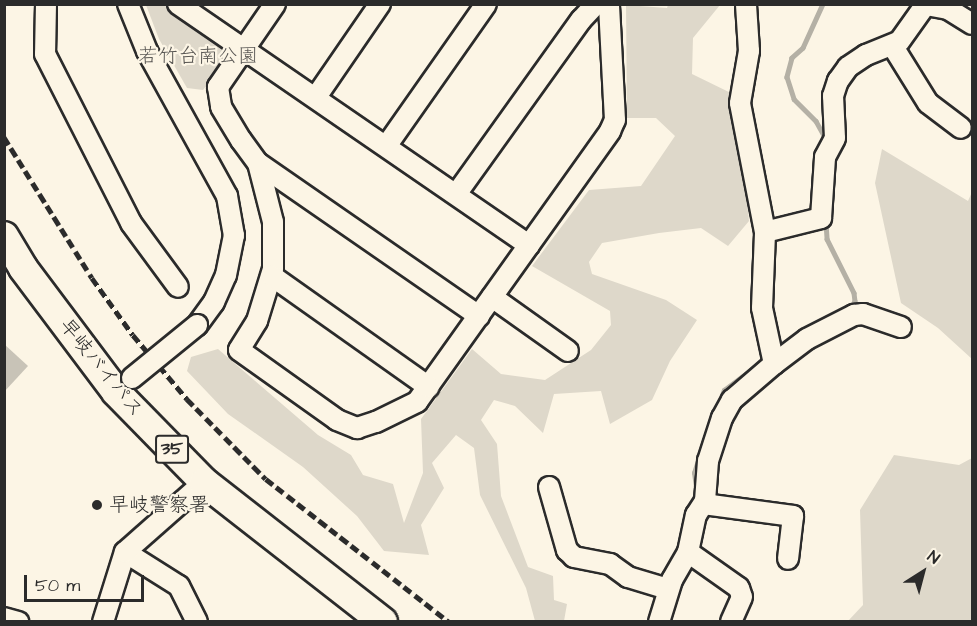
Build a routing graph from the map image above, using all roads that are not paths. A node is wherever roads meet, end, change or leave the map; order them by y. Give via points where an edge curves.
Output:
1 (46, 4) edge
2 (128, 4) edge
3 (178, 4) edge
4 (275, 4) edge
5 (380, 4) edge
6 (486, 4) edge
7 (596, 4) edge
8 (609, 4) edge
9 (746, 4) edge
10 (926, 5) edge
11 (972, 24) edge
12 (892, 45) junction
13 (244, 49) junction
14 (316, 97) junction
15 (961, 128) dead end
16 (387, 146) junction
17 (258, 164) junction
18 (457, 194) junction
19 (765, 232) junction
20 (4, 236) edge
21 (529, 245) junction
22 (272, 276) junction
23 (178, 287) dead end
24 (492, 297) junction
25 (479, 316) junction
26 (901, 327) dead end
27 (568, 351) dead end
28 (774, 364) junction
29 (124, 385) junction
30 (429, 387) junction
31 (204, 482) junction
32 (549, 487) dead end
33 (701, 508) junction
34 (125, 552) junction
35 (695, 555) junction
36 (788, 559) dead end
37 (668, 589) junction
38 (4, 618) edge
39 (18, 621) edge
40 (103, 621) edge
41 (198, 621) edge
42 (383, 621) edge
43 (659, 621) edge
44 (731, 621) edge

1 - 23 street via 45,54 131,223
2 - 29 street, bridge via 147,51 227,196 234,235 226,275 214,302 197,325
3 - 13 street
4 - 13 street
5 - 14 street
6 - 16 street
7 - 18 street
8 - 21 street via 615,120
9 - 19 street via 749,51 741,102
10 - 11 street via 948,9
10 - 12 street
12 - 15 street via 928,103
12 - 19 street via 866,55 848,67 838,81 833,96 821,218
13 - 14 street
13 - 17 street via 218,87 221,107
14 - 16 street
16 - 18 street
17 - 22 street via 273,222
17 - 25 street
18 - 21 street
19 - 28 street via 762,308
20 - 29 highway, 早岐バイパス / 35 via 23,268
21 - 24 street
22 - 30 street
22 - 30 street via 257,321 239,350 337,420 357,428 417,402
24 - 25 street
24 - 27 street
25 - 30 street
26 - 28 street via 863,314 854,315 807,339
28 - 33 street via 732,400 722,418 708,461
29 - 31 highway, 早岐バイパス / 35
31 - 34 street
31 - 42 highway, 早岐バイパス / 35
32 - 37 street via 567,550 574,557 610,564 628,577
33 - 35 street
33 - 36 street via 711,505 793,516
34 - 40 street
34 - 41 street via 137,556 179,586
35 - 37 street
35 - 44 street via 740,588 742,597
37 - 43 street
38 - 39 street

